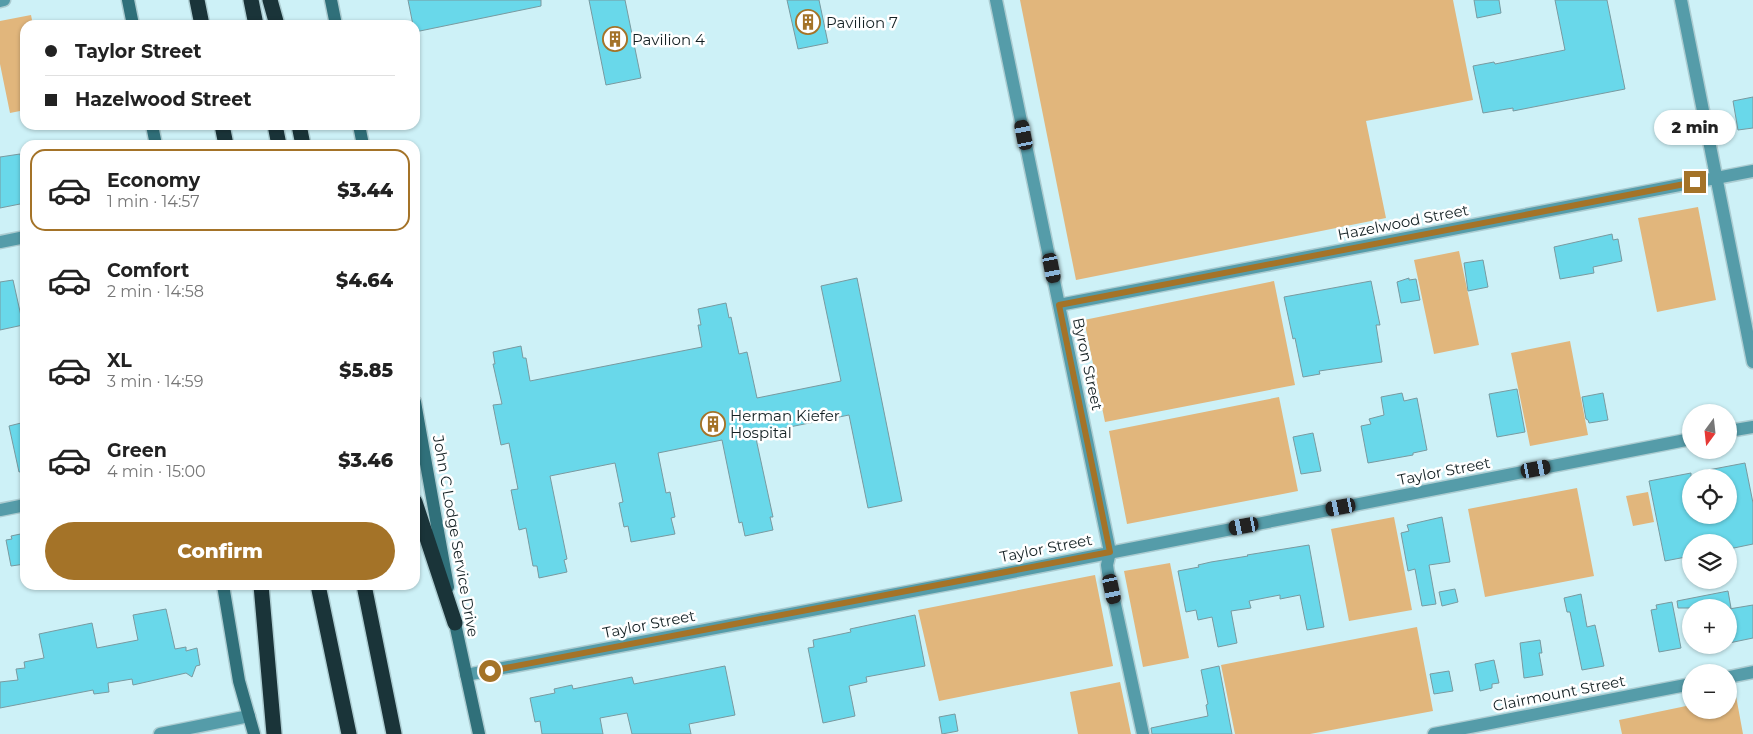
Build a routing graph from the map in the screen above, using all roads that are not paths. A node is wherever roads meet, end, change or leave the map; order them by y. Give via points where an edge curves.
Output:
1 (128, 0) edge
2 (197, 0) edge
3 (251, 0) edge
4 (270, 0) edge
5 (331, 0) edge
6 (996, 0) edge
7 (1681, 0) edge
8 (132, 20) edge
9 (201, 20) edge
10 (255, 20) edge
11 (275, 20) edge
12 (335, 20) edge
13 (1753, 171) edge
14 (1717, 178) junction
15 (20, 238) edge
16 (0, 242) edge
17 (1059, 305) junction
18 (1753, 362) edge
19 (1753, 427) edge
20 (420, 430) edge
21 (1738, 430) edge
22 (1682, 441) edge
23 (20, 506) edge
24 (0, 510) edge
25 (420, 518) edge
26 (1110, 552) junction
27 (224, 590) edge
28 (261, 590) edge
29 (319, 590) edge
30 (365, 590) edge
31 (454, 623) junction
32 (1753, 672) edge
33 (466, 675) junction
34 (1737, 675) edge
35 (1682, 686) edge
36 (249, 716) junction
37 (160, 734) edge
38 (254, 734) edge
39 (274, 734) edge
40 (349, 734) edge
41 (394, 734) edge
42 (479, 734) edge
43 (1143, 734) edge
44 (1434, 734) edge

1 - 8 main road
2 - 9 highway
3 - 10 highway
4 - 11 highway
5 - 12 main road
6 - 17 street, Byron Street
7 - 14 street
13 - 14 street, Hazelwood Street
14 - 17 street, Hazelwood Street
14 - 18 street
15 - 16 street
17 - 26 street, Byron Street
19 - 21 street
20 - 31 main road, John C Lodge Service Drive
22 - 26 street, Taylor Street
23 - 24 street
25 - 31 highway
26 - 33 street, Taylor Street
26 - 43 street, Byron Street via 1108,572
27 - 36 main road via 239,681
28 - 39 highway
29 - 40 highway
30 - 41 highway
31 - 33 main road, John C Lodge Service Drive
32 - 34 street
33 - 42 main road, John C Lodge Service Drive
35 - 44 street, Clairmount Street
36 - 37 street
36 - 38 main road

